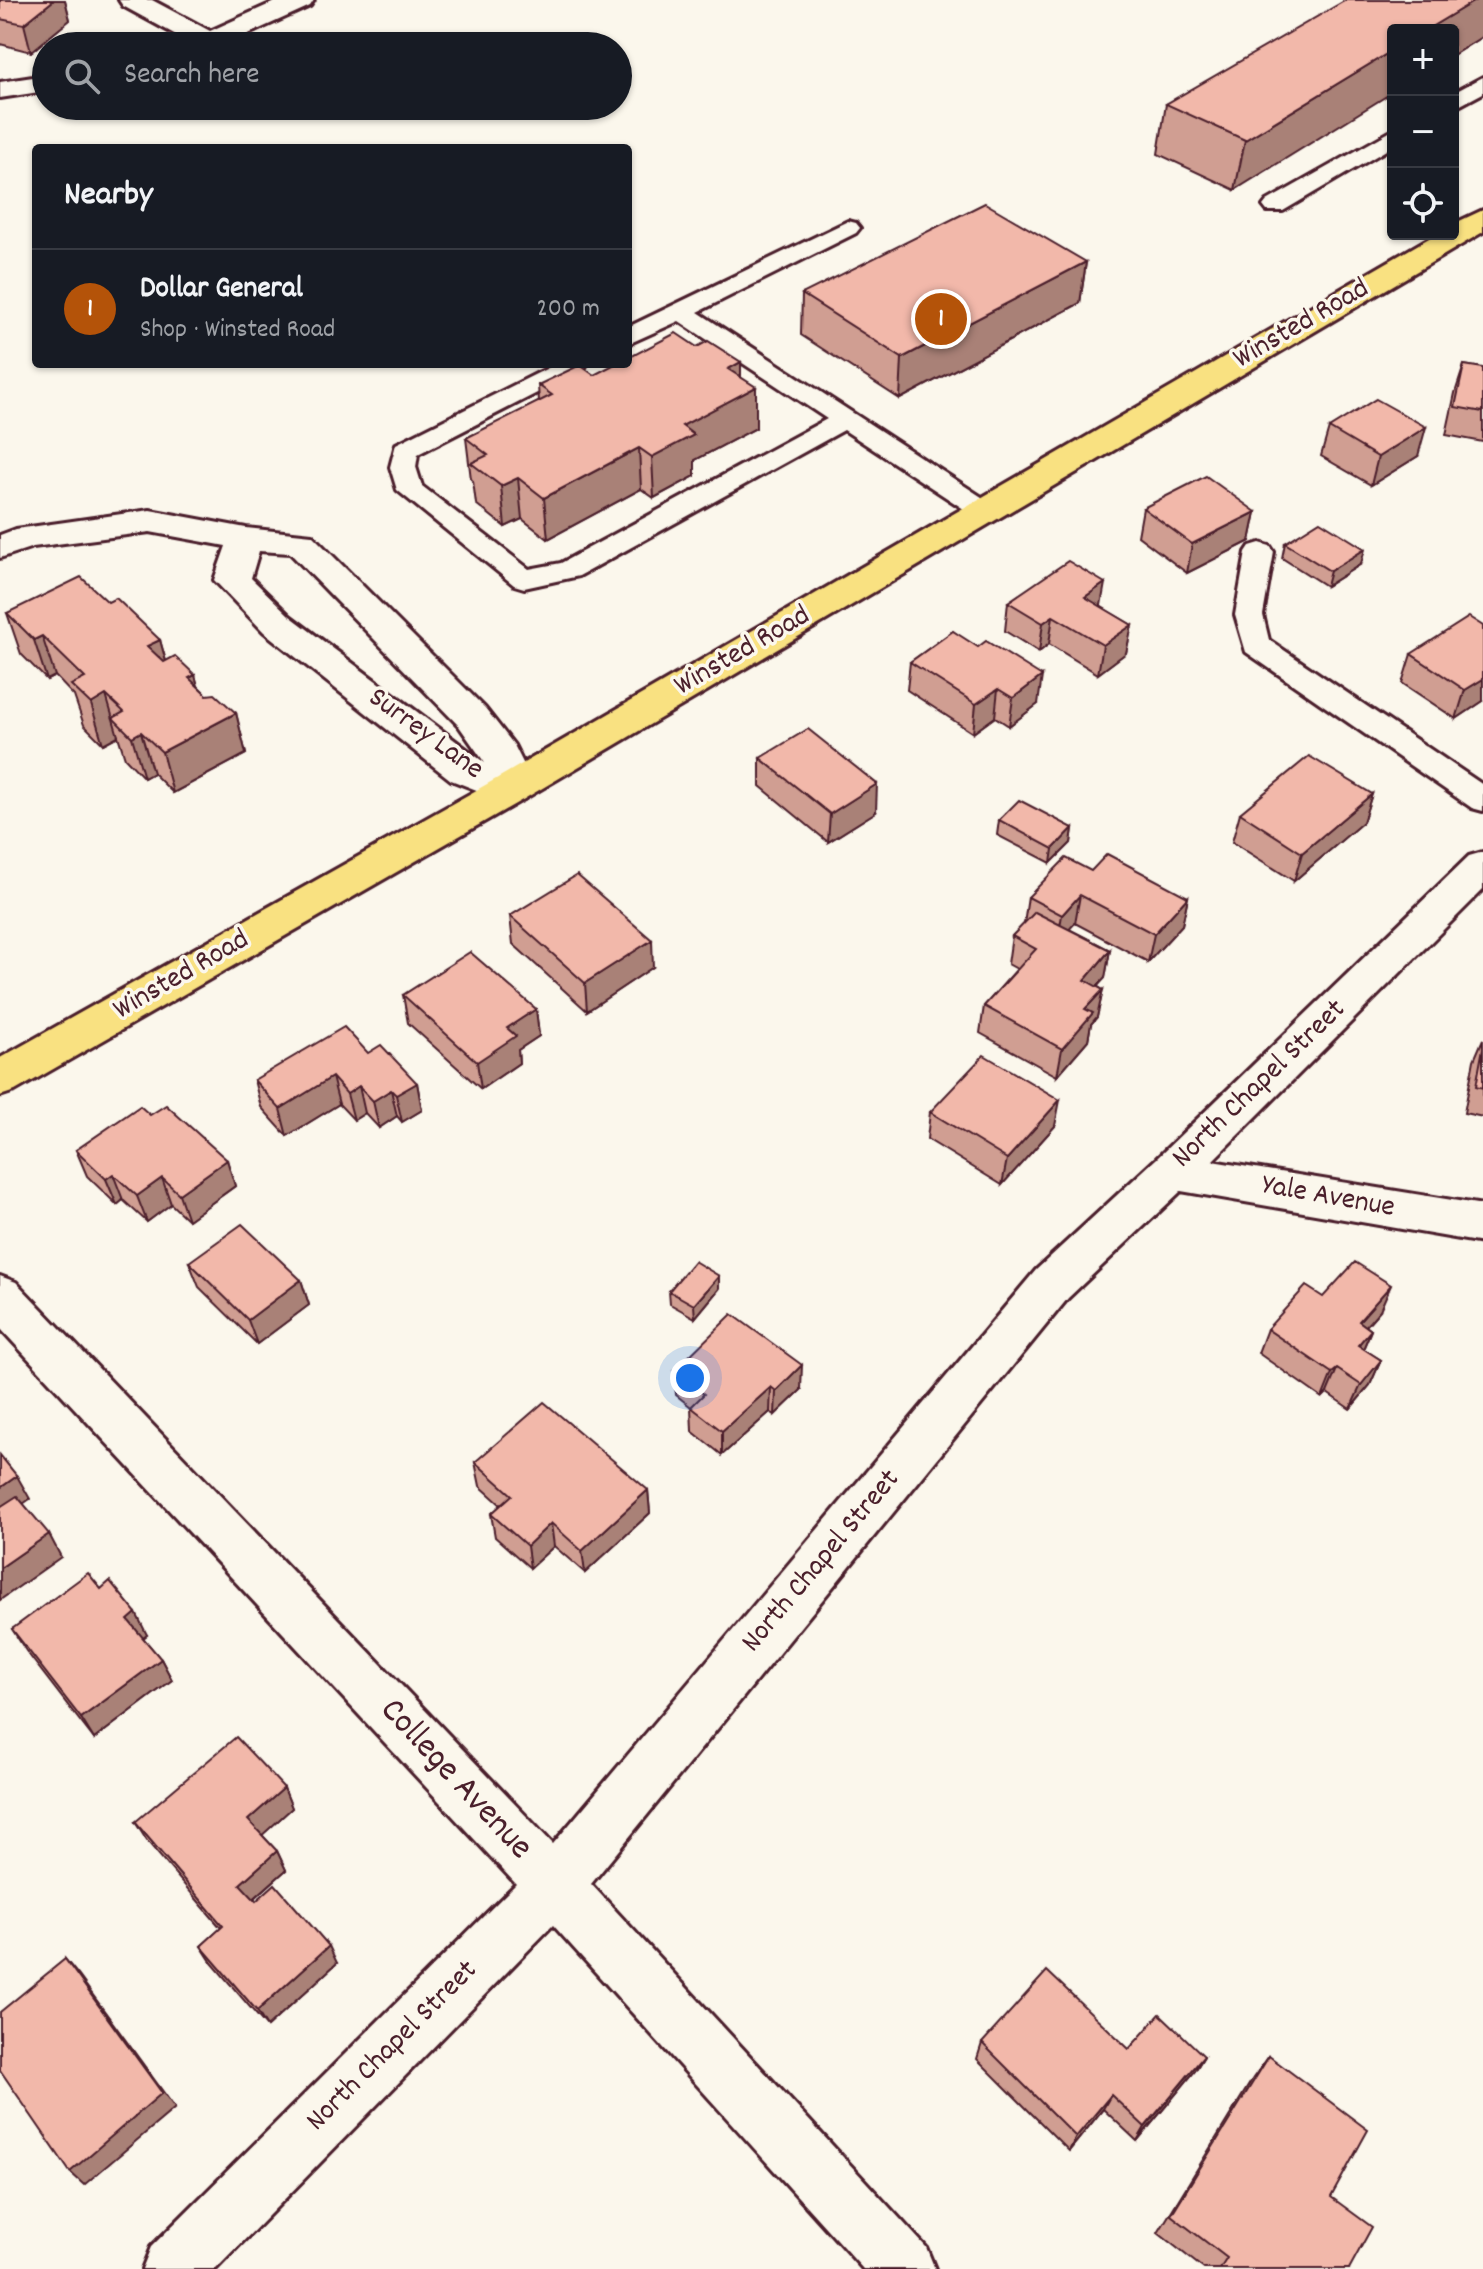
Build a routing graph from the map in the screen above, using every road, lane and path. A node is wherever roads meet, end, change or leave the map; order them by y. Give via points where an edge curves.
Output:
1 (132, 0) edge
2 (301, 0) edge
3 (185, 32) edge
4 (231, 32) edge
5 (32, 85) edge
6 (0, 90) edge
7 (1387, 141) edge
8 (1275, 206) dead end
9 (1483, 219) edge
10 (848, 228) dead end
11 (680, 311) junction
12 (632, 335) edge
13 (567, 368) edge
14 (845, 419) junction
15 (985, 511) junction
16 (246, 539) junction
17 (0, 547) edge
18 (1260, 552) dead end
19 (510, 789) junction
20 (1483, 800) edge
21 (1483, 866) edge
22 (0, 1079) edge
23 (1172, 1172) junction
24 (1483, 1224) edge
25 (0, 1296) edge
26 (554, 1885) junction
27 (173, 2269) edge
28 (904, 2269) edge

1 - 3 street
2 - 4 street
5 - 6 street
7 - 8 lane
9 - 15 main road, Winsted Road
10 - 11 lane
11 - 12 lane
11 - 14 lane
13 - 14 lane via 405,450 403,467 410,490 524,579 569,570
14 - 15 lane
15 - 19 main road, Winsted Road
16 - 17 street, Surrey Lane via 150,521 28,537
16 - 19 street, Surrey Lane via 300,543 472,717 500,754
16 - 19 street, Surrey Lane via 232,580 277,624 465,770
18 - 20 lane via 1249,615 1256,645
19 - 22 main road, Winsted Road
21 - 23 street, North Chapel Street
23 - 24 street, Yale Avenue
23 - 26 street, North Chapel Street via 1052,1284
25 - 26 street, College Avenue
26 - 27 street, North Chapel Street
26 - 28 street, College Avenue

